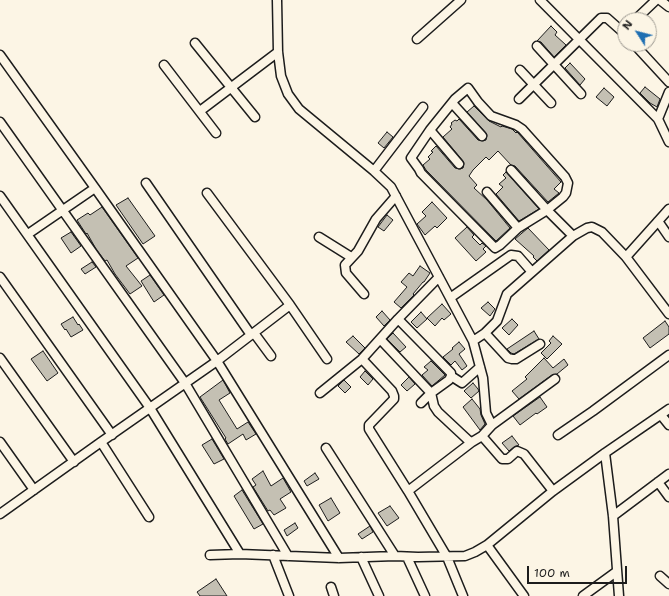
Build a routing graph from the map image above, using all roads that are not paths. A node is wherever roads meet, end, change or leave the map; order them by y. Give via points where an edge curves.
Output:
1 (277, 0) edge
2 (461, 0) edge
3 (540, 0) edge
4 (656, 0) edge
5 (660, 0) edge
6 (669, 7) edge
7 (643, 12) edge
8 (617, 26) edge
9 (417, 39) dead end
10 (579, 39) junction
11 (195, 43) dead end
12 (537, 46) dead end
13 (278, 52) junction
14 (641, 52) edge
15 (0, 55) edge
16 (554, 64) junction
17 (164, 65) dead end
18 (520, 70) dead end
19 (669, 82) edge
20 (533, 84) junction
21 (230, 87) junction
22 (669, 92) edge
23 (581, 94) dead end
24 (520, 98) dead end
25 (452, 103) junction
26 (551, 103) dead end
27 (423, 107) dead end
28 (200, 111) junction
29 (254, 117) dead end
30 (658, 118) junction
31 (0, 122) edge
32 (430, 130) junction
33 (216, 133) dead end
34 (482, 136) dead end
35 (669, 142) edge
36 (459, 164) dead end
37 (511, 170) dead end
38 (374, 171) junction
39 (146, 182) dead end
40 (95, 188) junction
41 (487, 192) dead end
42 (207, 193) dead end
43 (0, 196) edge
44 (396, 196) junction
45 (63, 209) junction
46 (669, 209) edge
47 (547, 210) junction
48 (658, 221) junction
49 (518, 228) junction
50 (28, 234) junction
51 (573, 236) junction
52 (319, 237) dead end
53 (669, 237) edge
54 (626, 257) junction
55 (351, 258) junction
56 (532, 272) junction
57 (440, 277) junction
58 (0, 278) edge
59 (364, 294) dead end
60 (450, 298) junction
61 (290, 305) junction
62 (669, 314) edge
63 (398, 319) junction
64 (485, 333) junction
65 (252, 334) junction
66 (380, 339) junction
67 (473, 341) junction
68 (540, 344) dead end
69 (669, 355) edge
70 (271, 356) dead end
71 (0, 358) edge
72 (327, 358) dead end
73 (362, 359) junction
74 (217, 361) junction
75 (480, 367) junction
76 (451, 376) junction
77 (555, 379) dead end
78 (185, 383) junction
79 (320, 393) dead end
80 (431, 393) junction
81 (421, 403) dead end
82 (150, 408) junction
83 (669, 409) edge
84 (661, 415) junction
85 (492, 425) junction
86 (669, 425) edge
87 (112, 435) junction
88 (558, 435) dead end
89 (482, 436) junction
90 (0, 442) edge
91 (101, 442) junction
92 (472, 442) junction
93 (326, 448) dead end
94 (605, 453) junction
95 (74, 462) junction
96 (669, 474) edge
97 (658, 482) junction
98 (34, 490) junction
99 (553, 491) junction
100 (408, 492) junction
101 (669, 497) edge
102 (0, 514) edge
103 (613, 516) junction
104 (149, 517) dead end
105 (487, 545) junction
106 (240, 554) junction
107 (210, 555) dead end
108 (273, 555) junction
109 (288, 556) junction
110 (395, 556) junction
111 (361, 557) junction
112 (407, 557) junction
113 (447, 557) junction
114 (339, 558) junction
115 (616, 572) junction
116 (660, 576) dead end
117 (669, 584) edge
118 (331, 587) dead end
119 (289, 596) edge
120 (334, 596) edge
121 (379, 596) edge
122 (424, 596) edge
123 (463, 596) edge
124 (524, 596) edge
125 (583, 596) edge
126 (619, 596) edge

1 - 13 street
2 - 9 street
3 - 10 street
4 - 7 street
5 - 6 street
8 - 10 street via 604,17
10 - 16 street
10 - 30 street
11 - 21 street
12 - 16 street
13 - 21 street
13 - 38 street via 281,76 288,94 299,109
14 - 19 street
15 - 40 street
16 - 20 street
16 - 23 street
17 - 28 street
18 - 20 street
20 - 24 street
20 - 26 street
21 - 28 street
21 - 29 street
22 - 30 street
25 - 32 street
25 - 34 street
25 - 47 street via 468,88 491,116 522,129 562,172 568,188 563,197
27 - 38 street
28 - 33 street
30 - 35 street
31 - 45 street
32 - 36 street
32 - 49 street via 411,158 421,173 494,247
37 - 47 street
38 - 44 street via 391,187
39 - 65 street
40 - 45 street
40 - 74 street
41 - 49 street
42 - 61 street
43 - 50 street
44 - 55 street via 376,219
44 - 57 street
45 - 50 street
45 - 78 street
46 - 48 street
47 - 49 street
47 - 51 street
48 - 53 street
48 - 54 street
50 - 82 street
51 - 54 street via 587,228 597,229
51 - 56 street
52 - 55 street
54 - 62 street
55 - 59 street via 344,265 344,269
56 - 60 street via 518,256 511,255
56 - 64 street via 507,294 497,321
57 - 60 street
57 - 63 street
58 - 87 street
60 - 67 street
61 - 65 street
61 - 72 street
63 - 66 street
63 - 76 street via 451,372
64 - 67 street
64 - 68 street via 512,360
65 - 70 street
65 - 74 street
66 - 73 street
66 - 80 street
67 - 75 street
69 - 88 street
71 - 95 street
73 - 79 street
73 - 100 street via 394,396 369,425 369,429
74 - 78 street
74 - 114 street
75 - 76 street via 462,384
75 - 85 street via 485,408
76 - 80 street
77 - 85 street
78 - 82 street
78 - 109 street
80 - 81 street
80 - 92 street via 438,412
82 - 87 street
82 - 106 street
83 - 84 street
84 - 86 street
84 - 94 street
85 - 89 street
87 - 91 street
89 - 92 street
89 - 99 street via 502,459 508,459 517,452 524,454
90 - 98 street
91 - 95 street
91 - 104 street
92 - 100 street
93 - 110 street
94 - 99 street
94 - 103 street
95 - 98 street
96 - 97 street
97 - 101 street
97 - 103 street
98 - 102 street
99 - 105 street
100 - 113 street
103 - 115 street
105 - 113 street via 465,556
105 - 124 street
106 - 107 street
106 - 108 street
108 - 109 street
108 - 119 street
109 - 114 street
110 - 111 street
110 - 112 street
111 - 114 street
111 - 121 street
112 - 113 street
112 - 122 street
113 - 123 street
115 - 125 street
115 - 126 street
116 - 117 street
118 - 120 street

